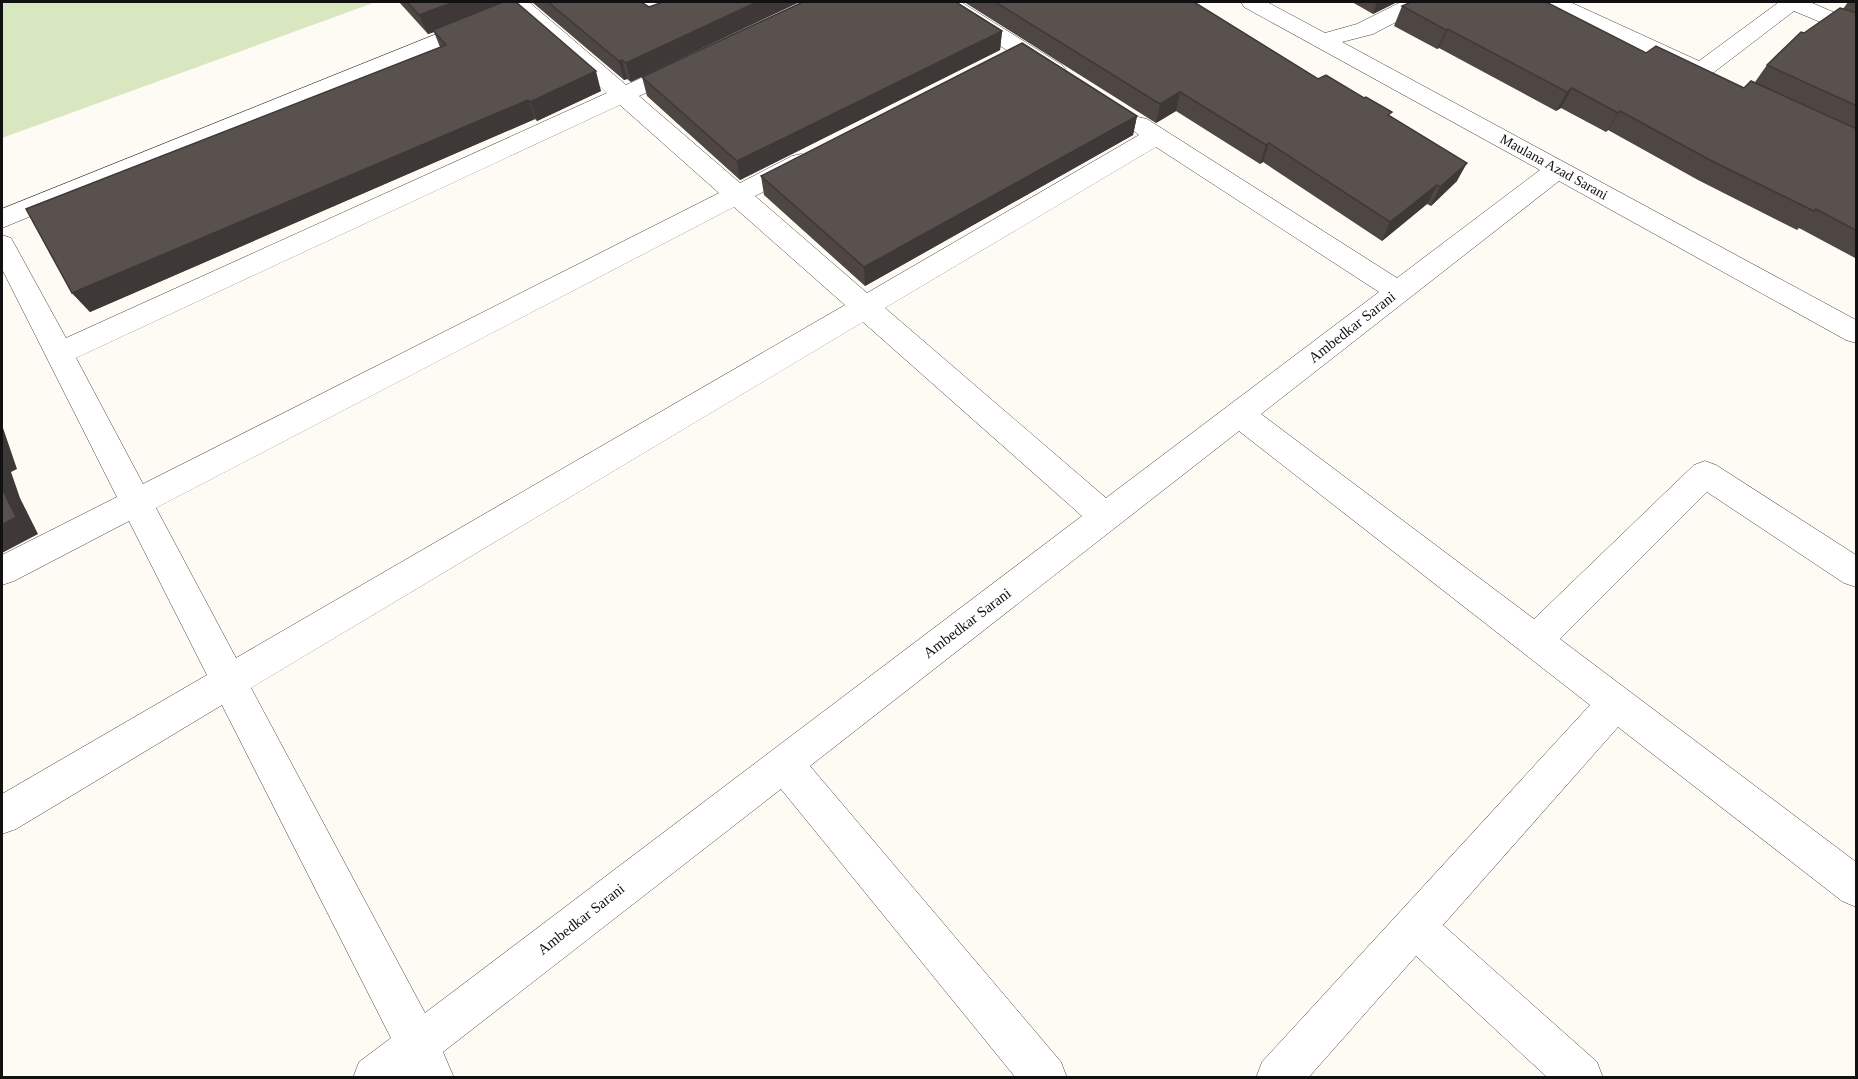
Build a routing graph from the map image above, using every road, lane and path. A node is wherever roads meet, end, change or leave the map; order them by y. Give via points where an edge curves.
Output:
1 (947, 2) edge
2 (1252, 2) edge
3 (1417, 2) edge
4 (1553, 2) edge
5 (1793, 2) edge
6 (519, 4) edge
7 (1857, 30) edge
8 (1322, 40) junction
9 (707, 56) edge
10 (1070, 80) edge
11 (624, 96) junction
12 (1118, 111) edge
13 (1156, 136) junction
14 (822, 152) edge
15 (1558, 169) junction
16 (737, 195) junction
17 (2, 219) edge
18 (2, 244) edge
19 (1399, 292) junction
20 (865, 307) junction
21 (1857, 333) edge
22 (58, 354) junction
23 (1239, 414) junction
24 (136, 502) junction
25 (1105, 517) junction
26 (2, 571) edge
27 (1857, 573) edge
28 (1535, 640) junction
29 (228, 681) junction
30 (1616, 703) junction
31 (784, 764) junction
32 (2, 815) edge
33 (1857, 887) edge
34 (1414, 926) junction
35 (425, 1061) edge
36 (375, 1077) edge
37 (1045, 1077) edge
38 (1278, 1077) edge
39 (1581, 1077) edge

1 - 10 street via 1011,55
2 - 8 street, Maulana Azad Sarani
3 - 8 street via 1365,28
4 - 5 street via 1711,76
5 - 7 street
6 - 11 street
6 - 17 street
8 - 15 street, Maulana Azad Sarani
9 - 11 street
11 - 16 street
11 - 22 street
12 - 13 street
13 - 19 street
13 - 20 street
14 - 16 street
15 - 19 street, Ambedkar Sarani
15 - 21 street, Maulana Azad Sarani
16 - 20 street
16 - 24 street
18 - 22 street
19 - 23 street, Ambedkar Sarani
20 - 25 street
20 - 29 street
22 - 24 street
23 - 25 street, Ambedkar Sarani
23 - 28 street
24 - 26 street
24 - 29 street
25 - 31 street, Ambedkar Sarani
27 - 28 street via 1705,474
28 - 30 street
29 - 32 street
29 - 35 street
30 - 33 street
30 - 34 street
31 - 35 street, Ambedkar Sarani
31 - 37 street
34 - 38 street
34 - 39 street
35 - 36 street, Ambedkar Sarani

